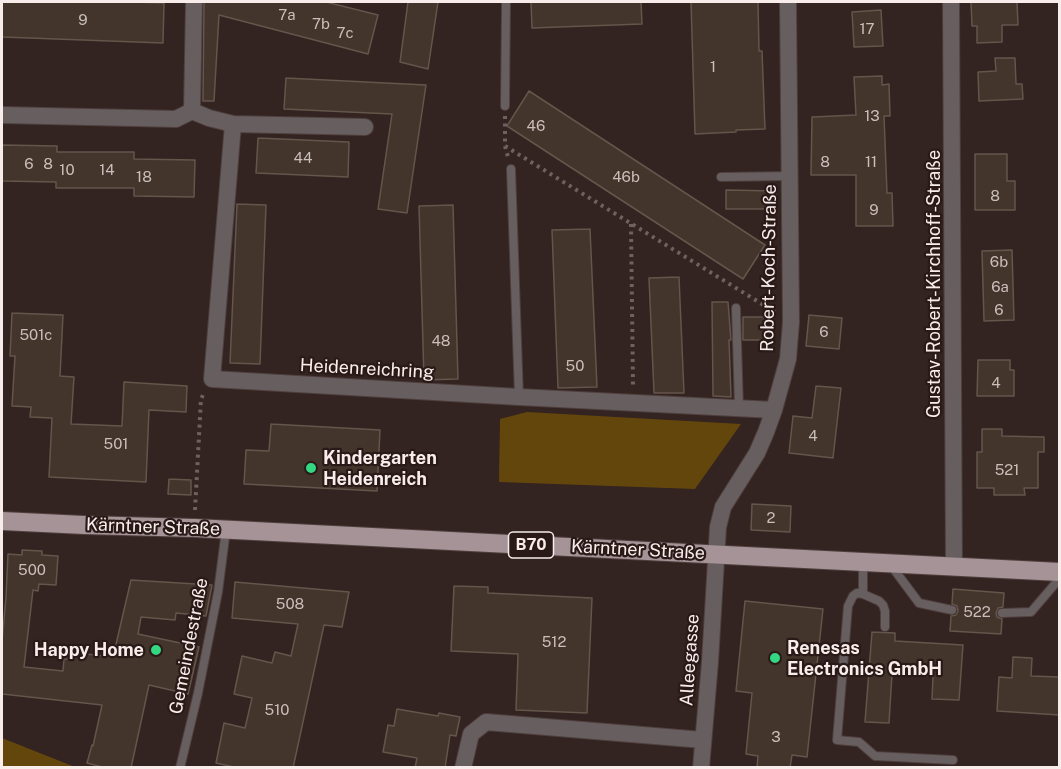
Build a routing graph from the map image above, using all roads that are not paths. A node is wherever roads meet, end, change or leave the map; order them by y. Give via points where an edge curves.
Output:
1 (194, 2) edge
2 (506, 2) edge
3 (788, 2) edge
4 (951, 2) edge
5 (505, 105) road end
6 (192, 111) junction
7 (2, 115) edge
8 (233, 124) junction
9 (365, 127) dead end
10 (511, 169) road end
11 (790, 176) junction
12 (721, 177) dead end
13 (736, 308) dead end
14 (519, 397) junction
15 (739, 408) junction
16 (774, 410) junction
17 (2, 521) edge
18 (226, 529) junction
19 (716, 555) junction
20 (863, 562) junction
21 (890, 564) junction
22 (954, 567) junction
23 (1059, 572) edge
24 (1059, 578) edge
25 (863, 594) junction
26 (952, 610) dead end
27 (1002, 613) dead end
28 (885, 627) dead end
29 (703, 740) junction
30 (953, 760) dead end
31 (180, 768) edge
32 (463, 768) edge
33 (700, 768) edge

1 - 6 street
2 - 5 lane
3 - 11 street, Robert-Koch-Straße
4 - 22 street, Gustav-Robert-Kirchhoff-Straße
6 - 7 street via 176,119
6 - 8 street
8 - 9 street
8 - 14 street, Heidenreichring via 212,379
10 - 14 lane
11 - 12 lane
11 - 16 street, Robert-Koch-Straße via 791,322 788,359
13 - 15 lane
14 - 15 street, Heidenreichring
15 - 16 street, Heidenreichring
16 - 19 street, Robert-Koch-Straße via 757,453 723,507
17 - 18 main road, Kärntner Straße / B70
18 - 19 main road, Kärntner Straße / B70
18 - 31 lane, Gemeindestraße via 218,592
19 - 20 main road, Kärntner Straße / B70
19 - 29 street, Alleegasse
20 - 21 main road, Kärntner Straße / B70
20 - 25 lane
21 - 22 main road, Kärntner Straße / B70
21 - 26 lane via 919,603
22 - 23 main road, Kärntner Straße / B70
24 - 27 lane via 1031,612
25 - 28 lane via 883,605
25 - 30 lane via 853,596 848,606 837,740 859,742 875,756
29 - 32 street via 486,722 471,734
29 - 33 street, Alleegasse

